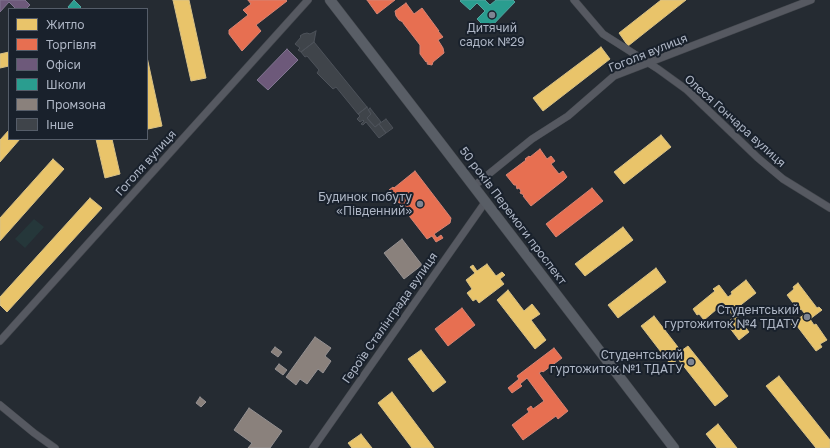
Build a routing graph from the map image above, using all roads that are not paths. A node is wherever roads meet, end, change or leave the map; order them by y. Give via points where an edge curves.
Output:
1 (308, 0) edge
2 (330, 0) edge
3 (574, 0) edge
4 (811, 0) edge
5 (649, 63) junction
6 (474, 186) junction
7 (486, 201) junction
8 (830, 208) edge
9 (0, 341) edge
10 (0, 405) edge
11 (55, 448) edge
12 (313, 448) edge
13 (674, 448) edge

1 - 9 street, Гоголя вулиця
2 - 6 main road, 50 років Перемоги проспект
3 - 5 street, Олеся Гончара вулиця via 603,34
4 - 5 street, Гоголя вулиця
5 - 6 street, Гоголя вулиця via 614,76 568,116 532,139
5 - 8 street, Олеся Гончара вулиця via 687,90 783,179
6 - 7 main road, 50 років Перемоги проспект
7 - 12 street, Героїв Сталінграда вулиця
7 - 13 main road, 50 років Перемоги проспект
10 - 11 street

